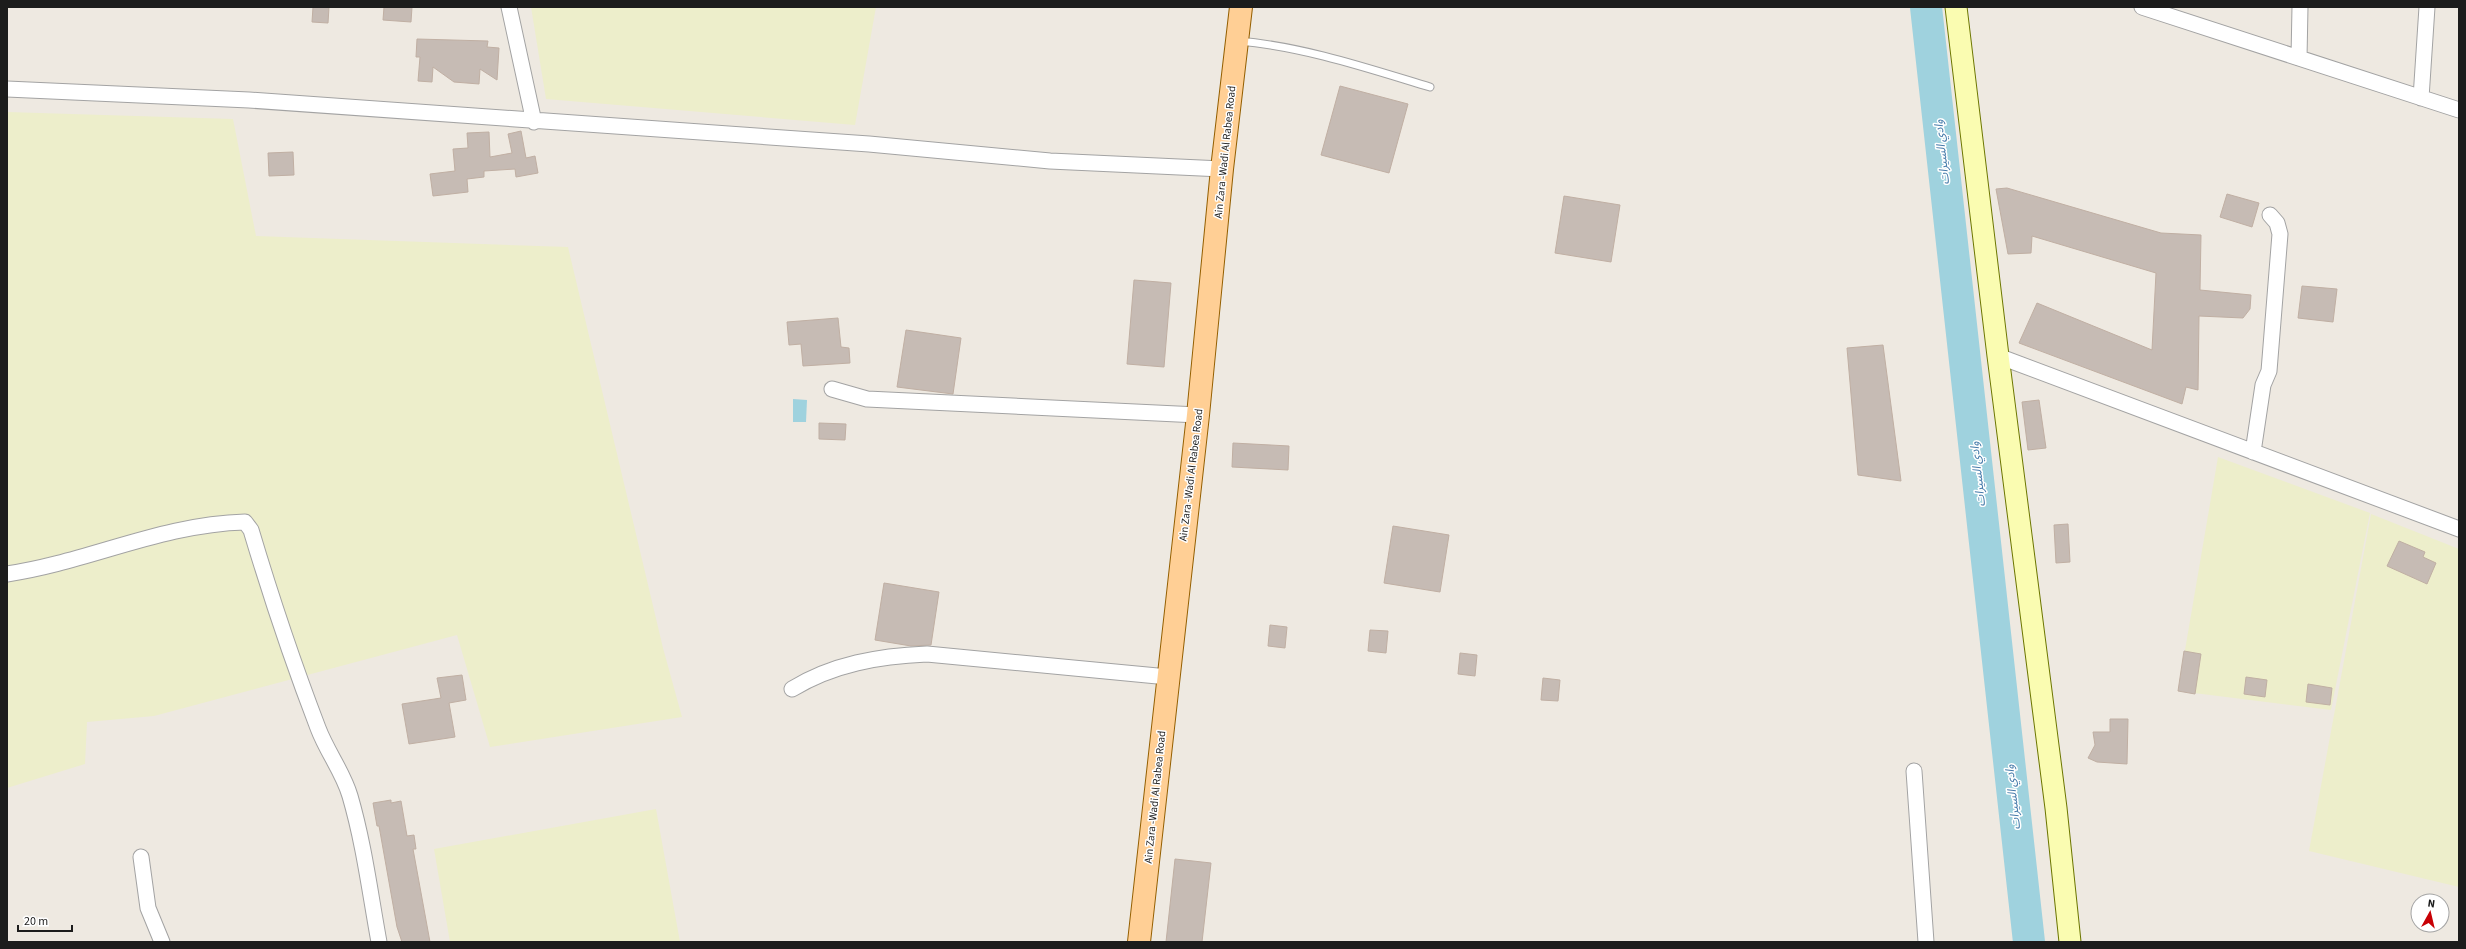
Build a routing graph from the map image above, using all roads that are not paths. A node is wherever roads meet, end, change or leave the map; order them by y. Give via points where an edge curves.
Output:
1 (509, 7) edge
2 (1241, 7) edge
3 (1956, 7) edge
4 (2142, 7) edge
5 (2300, 7) edge
6 (2427, 7) edge
7 (1237, 41) junction
8 (2299, 58) junction
9 (1430, 87) dead end
10 (7, 89) edge
11 (2421, 98) junction
12 (2459, 110) edge
13 (534, 122) junction
14 (1222, 169) junction
15 (2270, 215) dead end
16 (1998, 356) junction
17 (832, 389) dead end
18 (1198, 415) junction
19 (2253, 452) junction
20 (2459, 529) edge
21 (7, 574) edge
22 (1168, 677) junction
23 (792, 689) dead end
24 (1914, 770) dead end
25 (141, 857) dead end
26 (162, 942) edge
27 (379, 942) edge
28 (1139, 942) edge
29 (1926, 942) edge
30 (2070, 942) edge

1 - 13 street
2 - 7 main road, Ain Zara -Wadi Al Rabea Road
3 - 16 main road
4 - 8 street
5 - 8 street
6 - 11 street
7 - 9 lane via 1310,52
7 - 14 main road, Ain Zara -Wadi Al Rabea Road
8 - 11 street
10 - 13 street via 249,100
11 - 12 street
13 - 14 street via 869,144 1050,160
14 - 18 main road, Ain Zara -Wadi Al Rabea Road
15 - 19 street via 2277,223 2280,245 2268,371 2263,385
16 - 19 street
16 - 30 main road via 2054,793
17 - 18 street via 867,399
18 - 22 main road, Ain Zara -Wadi Al Rabea Road
19 - 20 street
21 - 27 street via 30,571 149,536 199,526 245,522 251,530 319,731 350,795 360,835
22 - 23 street via 927,654 888,655 813,676
22 - 28 main road, Ain Zara -Wadi Al Rabea Road
24 - 29 street
25 - 26 street via 148,908

